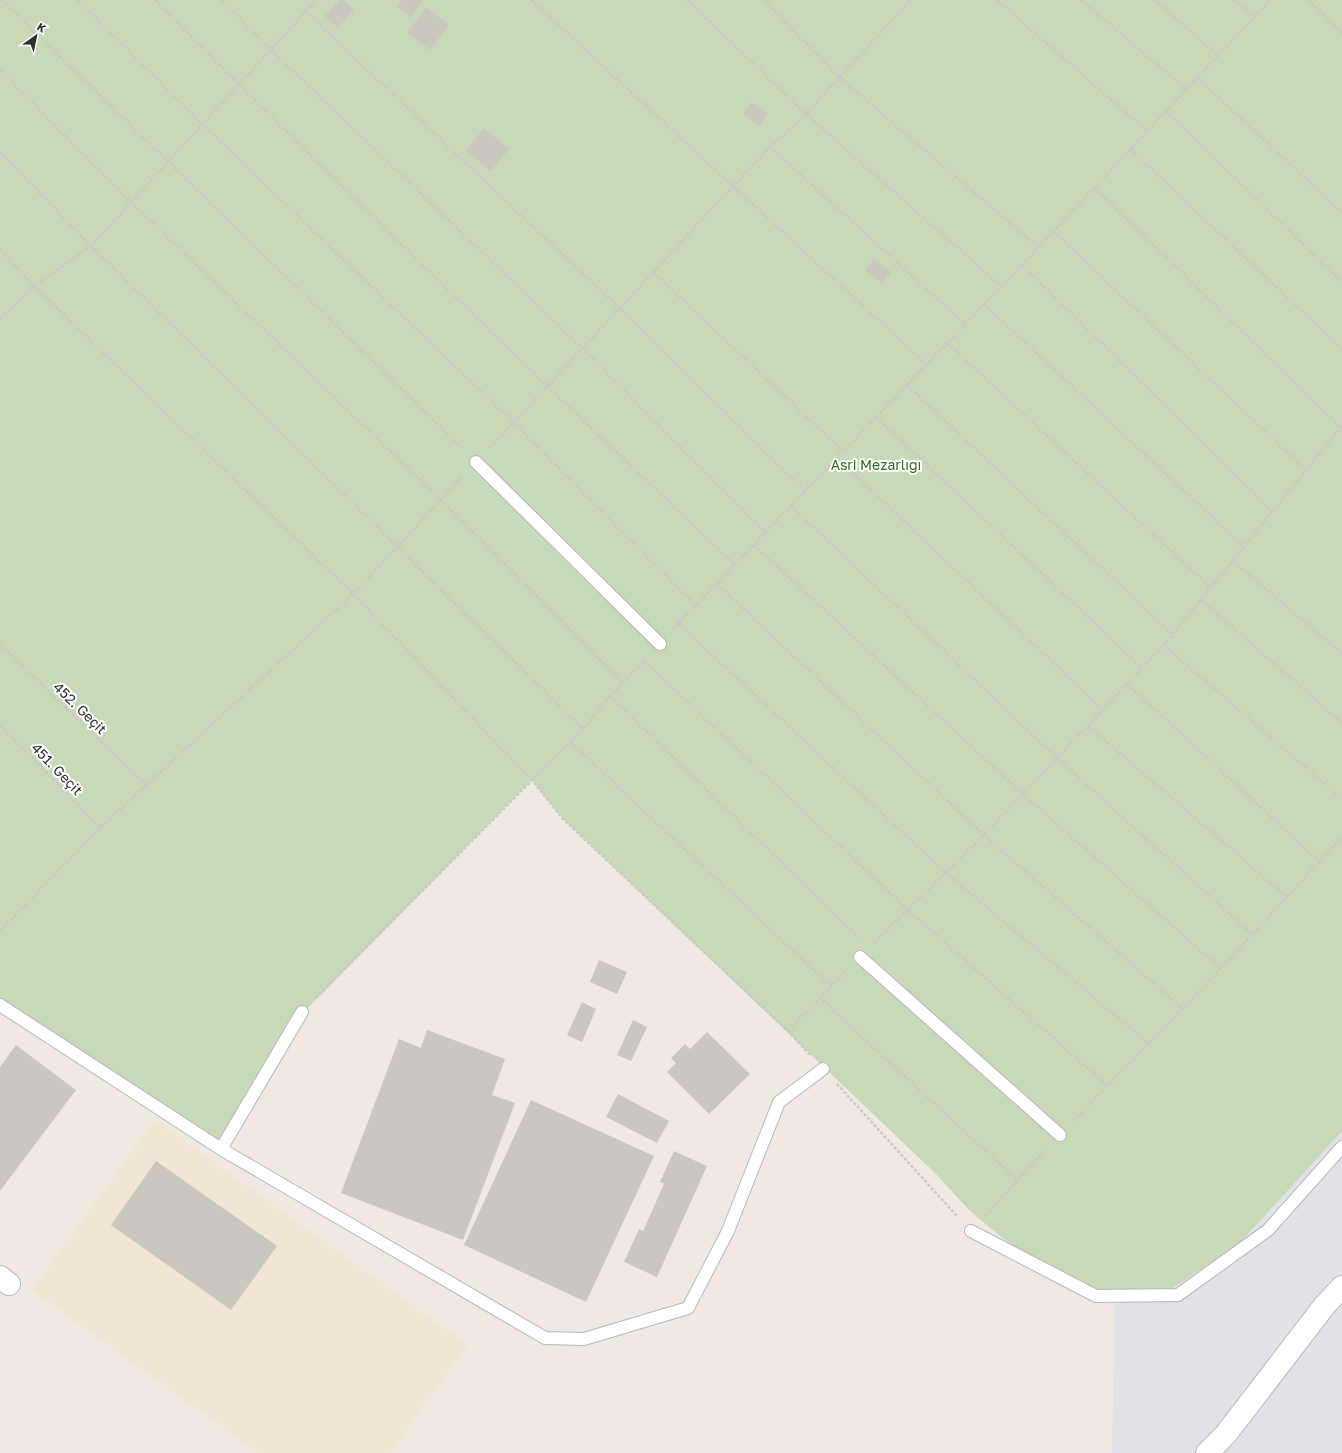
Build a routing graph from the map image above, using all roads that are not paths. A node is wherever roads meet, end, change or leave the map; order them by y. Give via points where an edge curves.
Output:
1 (476, 462) road end
2 (660, 644) road end
3 (860, 957) road end
4 (0, 1005) edge
5 (302, 1012) road end
6 (823, 1069) road end
7 (1060, 1135) road end
8 (1342, 1147) edge
9 (221, 1149) junction
10 (971, 1232) road end
11 (1342, 1287) edge
12 (1207, 1453) edge

1 - 2 lane
3 - 7 lane
4 - 9 lane
5 - 9 lane
6 - 9 lane via 778,1102 728,1231 688,1308 584,1339 545,1338
8 - 10 lane via 1268,1230 1178,1295 1096,1296
11 - 12 street via 1226,1434

